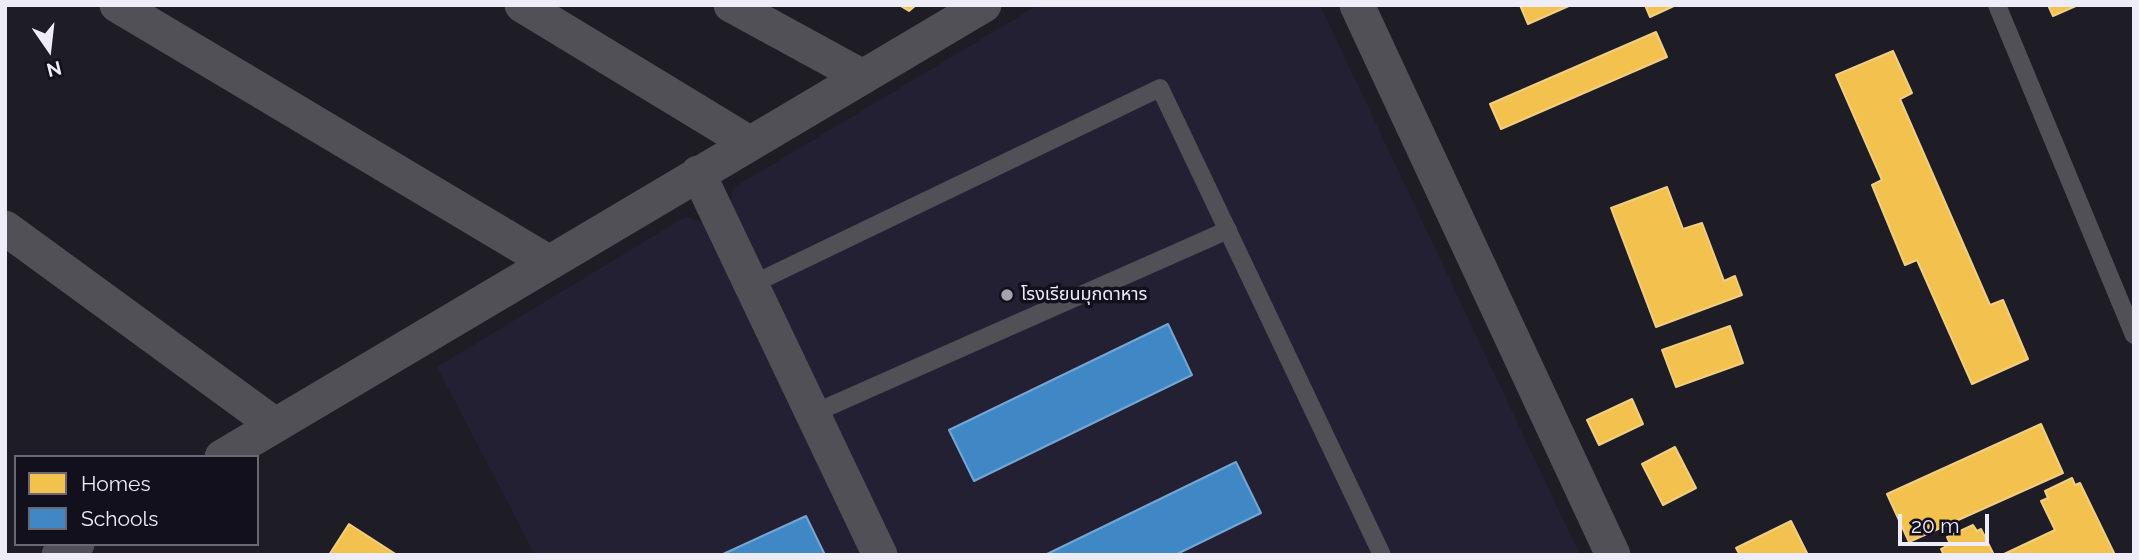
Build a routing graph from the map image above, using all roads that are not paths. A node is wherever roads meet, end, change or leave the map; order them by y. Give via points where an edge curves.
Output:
1 (117, 5) edge
2 (522, 5) edge
3 (731, 5) edge
4 (984, 5) edge
5 (1357, 5) edge
6 (1997, 5) edge
7 (863, 77) junction
8 (750, 143) junction
9 (698, 173) junction
10 (5, 228) edge
11 (1228, 230) junction
12 (548, 262) junction
13 (751, 285) junction
14 (2134, 335) edge
15 (812, 414) junction
16 (275, 425) junction
17 (225, 455) edge
18 (880, 555) edge
19 (1382, 555) edge
20 (1614, 555) edge

1 - 12 street
2 - 8 street
3 - 7 street
4 - 7 street
5 - 20 street
6 - 14 lane
7 - 8 street
8 - 9 street
9 - 12 street
9 - 13 street
10 - 16 street
11 - 13 lane via 1160,88
11 - 15 lane
11 - 19 lane
12 - 16 street
13 - 15 street
15 - 18 street
16 - 17 street

